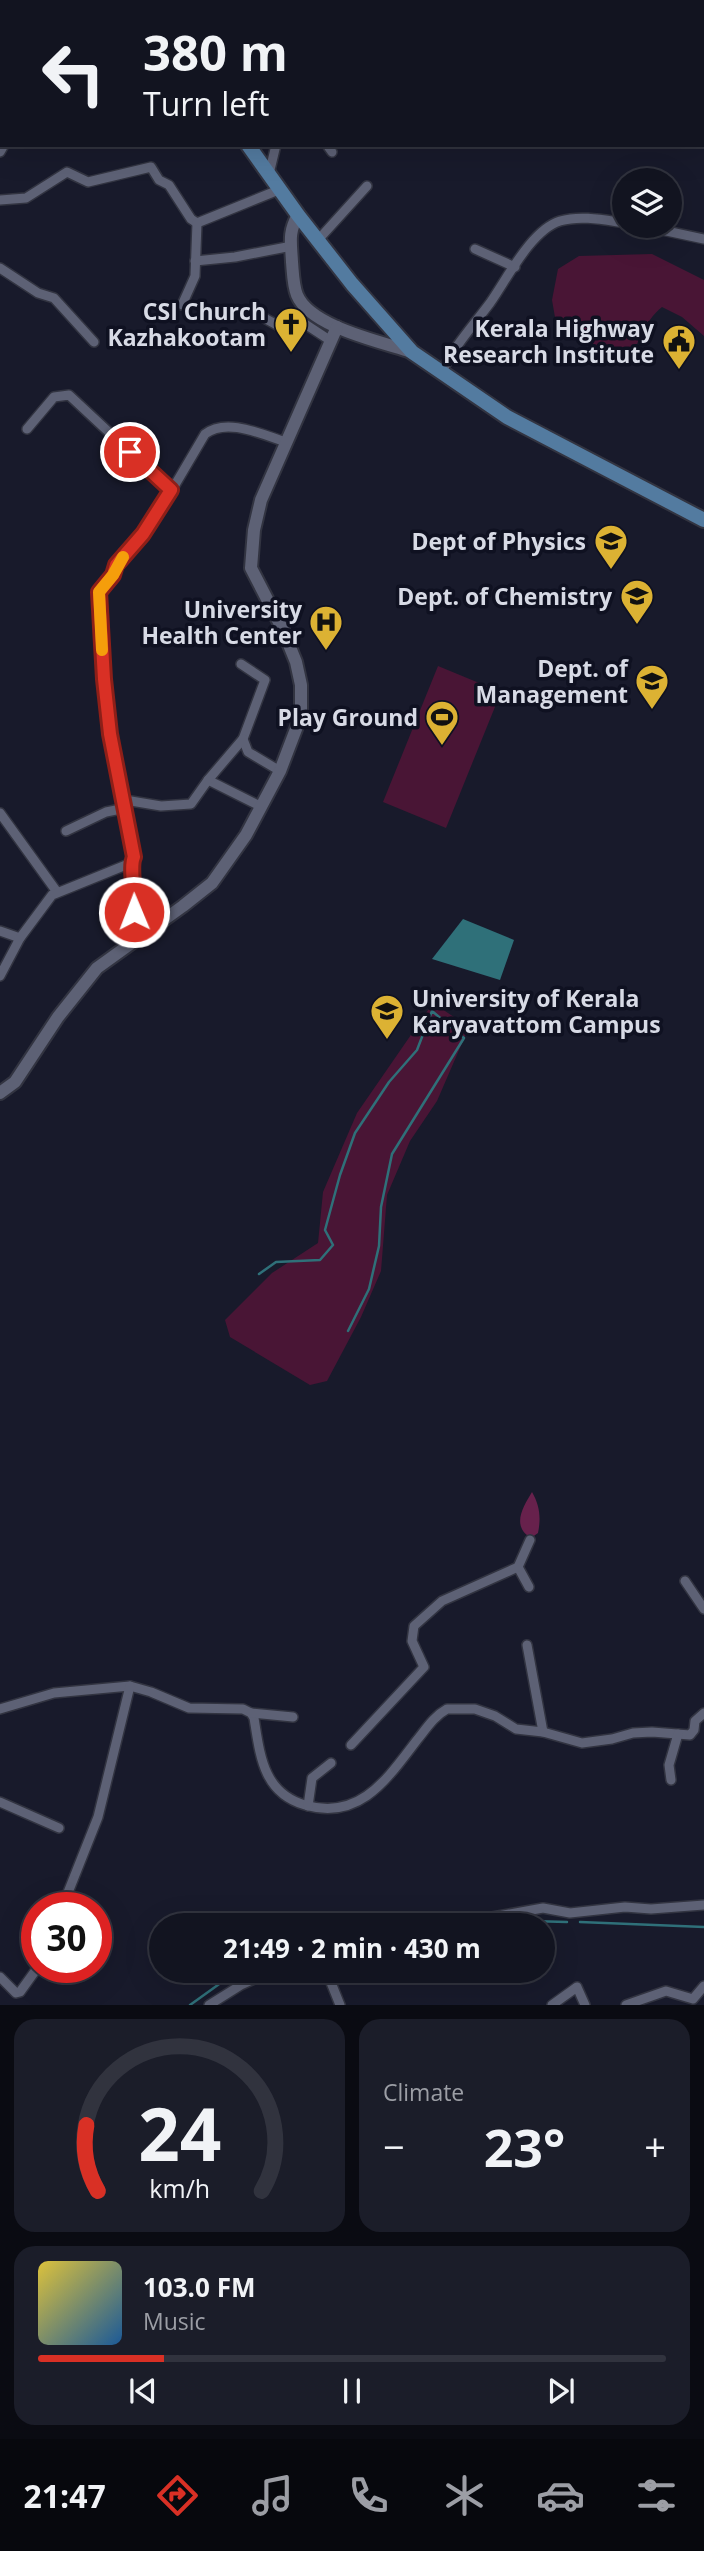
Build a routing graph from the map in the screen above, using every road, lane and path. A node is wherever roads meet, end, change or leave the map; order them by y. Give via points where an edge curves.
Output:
1 (249, 147) edge
2 (276, 147) edge
3 (269, 174) junction
4 (367, 186) dead end
5 (281, 189) junction
6 (0, 200) edge
7 (298, 215) junction
8 (612, 221) edge
9 (197, 223) junction
10 (682, 234) edge
11 (704, 239) edge
12 (318, 240) junction
13 (292, 246) junction
14 (475, 249) dead end
15 (195, 261) junction
16 (515, 267) junction
17 (0, 268) edge
18 (182, 305) dead end
19 (257, 314) dead end
20 (337, 327) junction
21 (331, 341) junction
22 (94, 342) dead end
23 (412, 352) junction
24 (441, 373) junction
25 (27, 429) dead end
26 (286, 442) junction
27 (171, 490) junction
28 (704, 520) edge
29 (241, 664) dead end
30 (243, 739) junction
31 (280, 771) junction
32 (208, 780) junction
33 (125, 804) junction
34 (260, 806) junction
35 (0, 813) edge
36 (66, 831) dead end
37 (131, 863) junction
38 (57, 892) junction
39 (0, 931) edge
40 (145, 932) junction
41 (20, 937) junction
42 (0, 976) edge
43 (0, 1093) edge
44 (530, 1540) dead end
45 (518, 1567) junction
46 (685, 1581) dead end
47 (529, 1587) dead end
48 (704, 1609) edge
49 (527, 1645) dead end
50 (130, 1686) junction
51 (0, 1709) edge
52 (251, 1713) junction
53 (704, 1713) edge
54 (293, 1717) dead end
55 (542, 1732) junction
56 (678, 1734) junction
57 (351, 1745) dead end
58 (331, 1763) dead end
59 (671, 1780) dead end
60 (0, 1802) edge
61 (308, 1806) junction
62 (59, 1828) dead end
63 (68, 1892) edge
64 (704, 1905) edge
65 (515, 1913) edge
66 (0, 1977) edge
67 (26, 1983) edge
68 (247, 1983) edge
69 (331, 1983) edge
70 (704, 1986) edge
71 (209, 2005) edge
72 (340, 2005) edge
73 (552, 2005) edge
74 (585, 2005) edge
75 (626, 2005) edge

1 - 3 main road
2 - 3 street
3 - 5 main road
4 - 12 street
5 - 7 main road
5 - 9 street
6 - 9 street via 26,198 68,172 88,182 151,167
7 - 12 main road
7 - 13 main road via 290,229
8 - 16 street via 559,221 546,228
9 - 15 street
10 - 11 street
12 - 23 main road
13 - 15 street
13 - 20 main road via 298,297 309,310
14 - 16 street
15 - 18 street via 195,276
16 - 24 street
17 - 22 street via 54,298
19 - 21 street via 286,330 299,320
20 - 21 main road
20 - 23 main road
21 - 26 main road
23 - 24 main road
24 - 28 main road via 507,417
25 - 27 street via 54,397 69,395
26 - 27 street via 252,431 211,430
26 - 31 main road via 261,500 251,568 283,630 301,685 301,716
27 - 33 street via 99,592 110,734
29 - 30 street via 265,680
30 - 31 street via 248,752
30 - 32 street
31 - 34 main road
32 - 33 street via 191,804
32 - 34 street
33 - 36 street
33 - 37 street via 134,857
34 - 40 main road via 212,883
35 - 38 street
37 - 38 street
37 - 40 street via 134,912
38 - 41 street
39 - 41 street
40 - 43 main road via 96,968 15,1082
41 - 42 street
44 - 45 street
45 - 47 street
45 - 57 street via 442,1601 421,1618 411,1634 422,1671
46 - 48 street
49 - 55 street
50 - 51 street via 54,1693
50 - 52 street via 189,1709
50 - 63 street via 98,1817
52 - 54 street
52 - 61 street via 269,1780 294,1801
53 - 56 street via 695,1721 692,1733
55 - 56 street via 582,1743 652,1731
55 - 61 street via 516,1729 475,1709 447,1709 429,1724 391,1774 360,1801 336,1809
56 - 59 street via 669,1765
58 - 61 street via 312,1778
60 - 62 street
64 - 65 street via 570,1913 543,1908
66 - 67 street via 16,1993
68 - 71 street
69 - 72 street
70 - 75 street via 693,1999 666,1991
73 - 74 street via 577,1987

